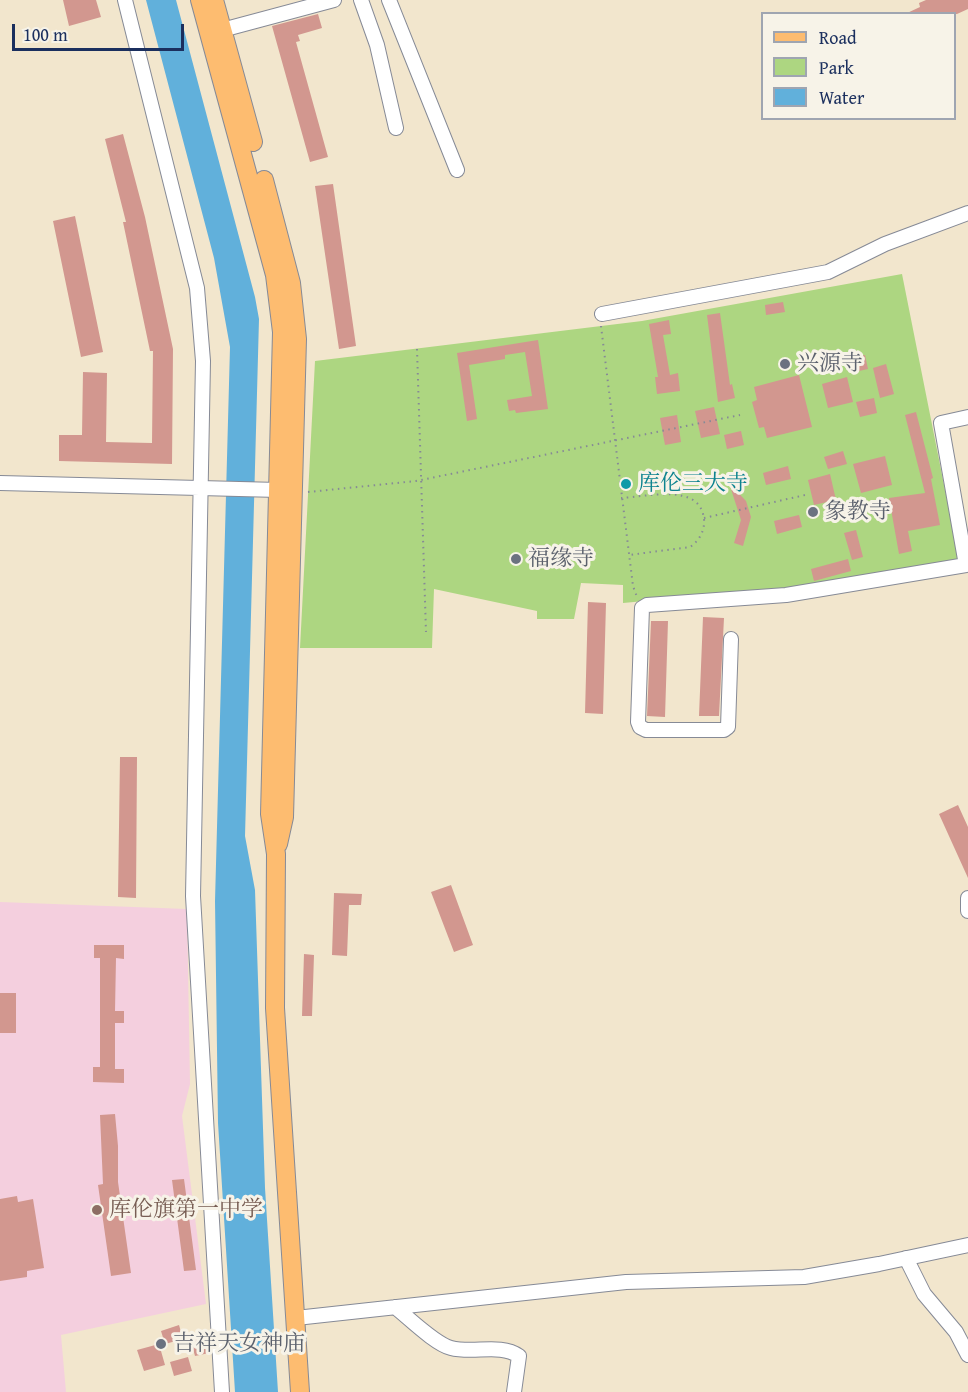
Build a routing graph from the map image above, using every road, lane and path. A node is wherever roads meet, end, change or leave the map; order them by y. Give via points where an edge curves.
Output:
1 (125, 0) edge
2 (200, 0) edge
3 (214, 0) edge
4 (334, 0) edge
5 (361, 0) edge
6 (389, 0) edge
7 (222, 30) junction
8 (396, 128) dead end
9 (457, 170) dead end
10 (968, 213) edge
11 (602, 315) joint
12 (417, 349) dead end
13 (740, 415) dead end
14 (968, 417) edge
15 (614, 439) junction
16 (421, 480) junction
17 (0, 483) edge
18 (201, 488) junction
19 (286, 492) junction
20 (805, 495) dead end
21 (621, 498) junction
22 (704, 518) junction
23 (629, 555) junction
24 (967, 565) edge
25 (642, 608) junction
26 (426, 632) dead end
27 (731, 639) dead end
28 (968, 898) edge
29 (968, 911) edge
30 (968, 1245) edge
31 (906, 1258) junction
32 (395, 1307) junction
33 (296, 1318) junction
34 (968, 1355) edge
35 (222, 1392) edge
36 (300, 1392) edge
37 (514, 1392) edge

1 - 18 street via 197,288 203,361
2 - 19 main road via 252,182 279,300
3 - 7 main road
4 - 7 street
5 - 8 street via 377,45
6 - 9 street
7 - 19 main road via 291,283 297,339
10 - 11 street via 885,244 828,272
11 - 15 path via 600,332
12 - 16 path
13 - 15 path
14 - 24 street via 941,423
15 - 16 path
15 - 21 path
16 - 19 path
16 - 26 path
17 - 18 street
18 - 19 street
18 - 35 street via 193,896
19 - 33 main road via 284,817 276,854 275,1008
20 - 22 path
21 - 22 path via 682,494 699,505
21 - 23 path
22 - 23 path via 703,532 690,548
23 - 25 path via 633,586
24 - 25 street via 786,595
25 - 27 street via 638,722 646,730 728,727
28 - 29 street
30 - 31 street
31 - 32 street via 804,1276 626,1282
31 - 34 street via 924,1294 956,1332
32 - 33 street
32 - 37 street via 448,1348 510,1350 519,1356
33 - 36 main road

